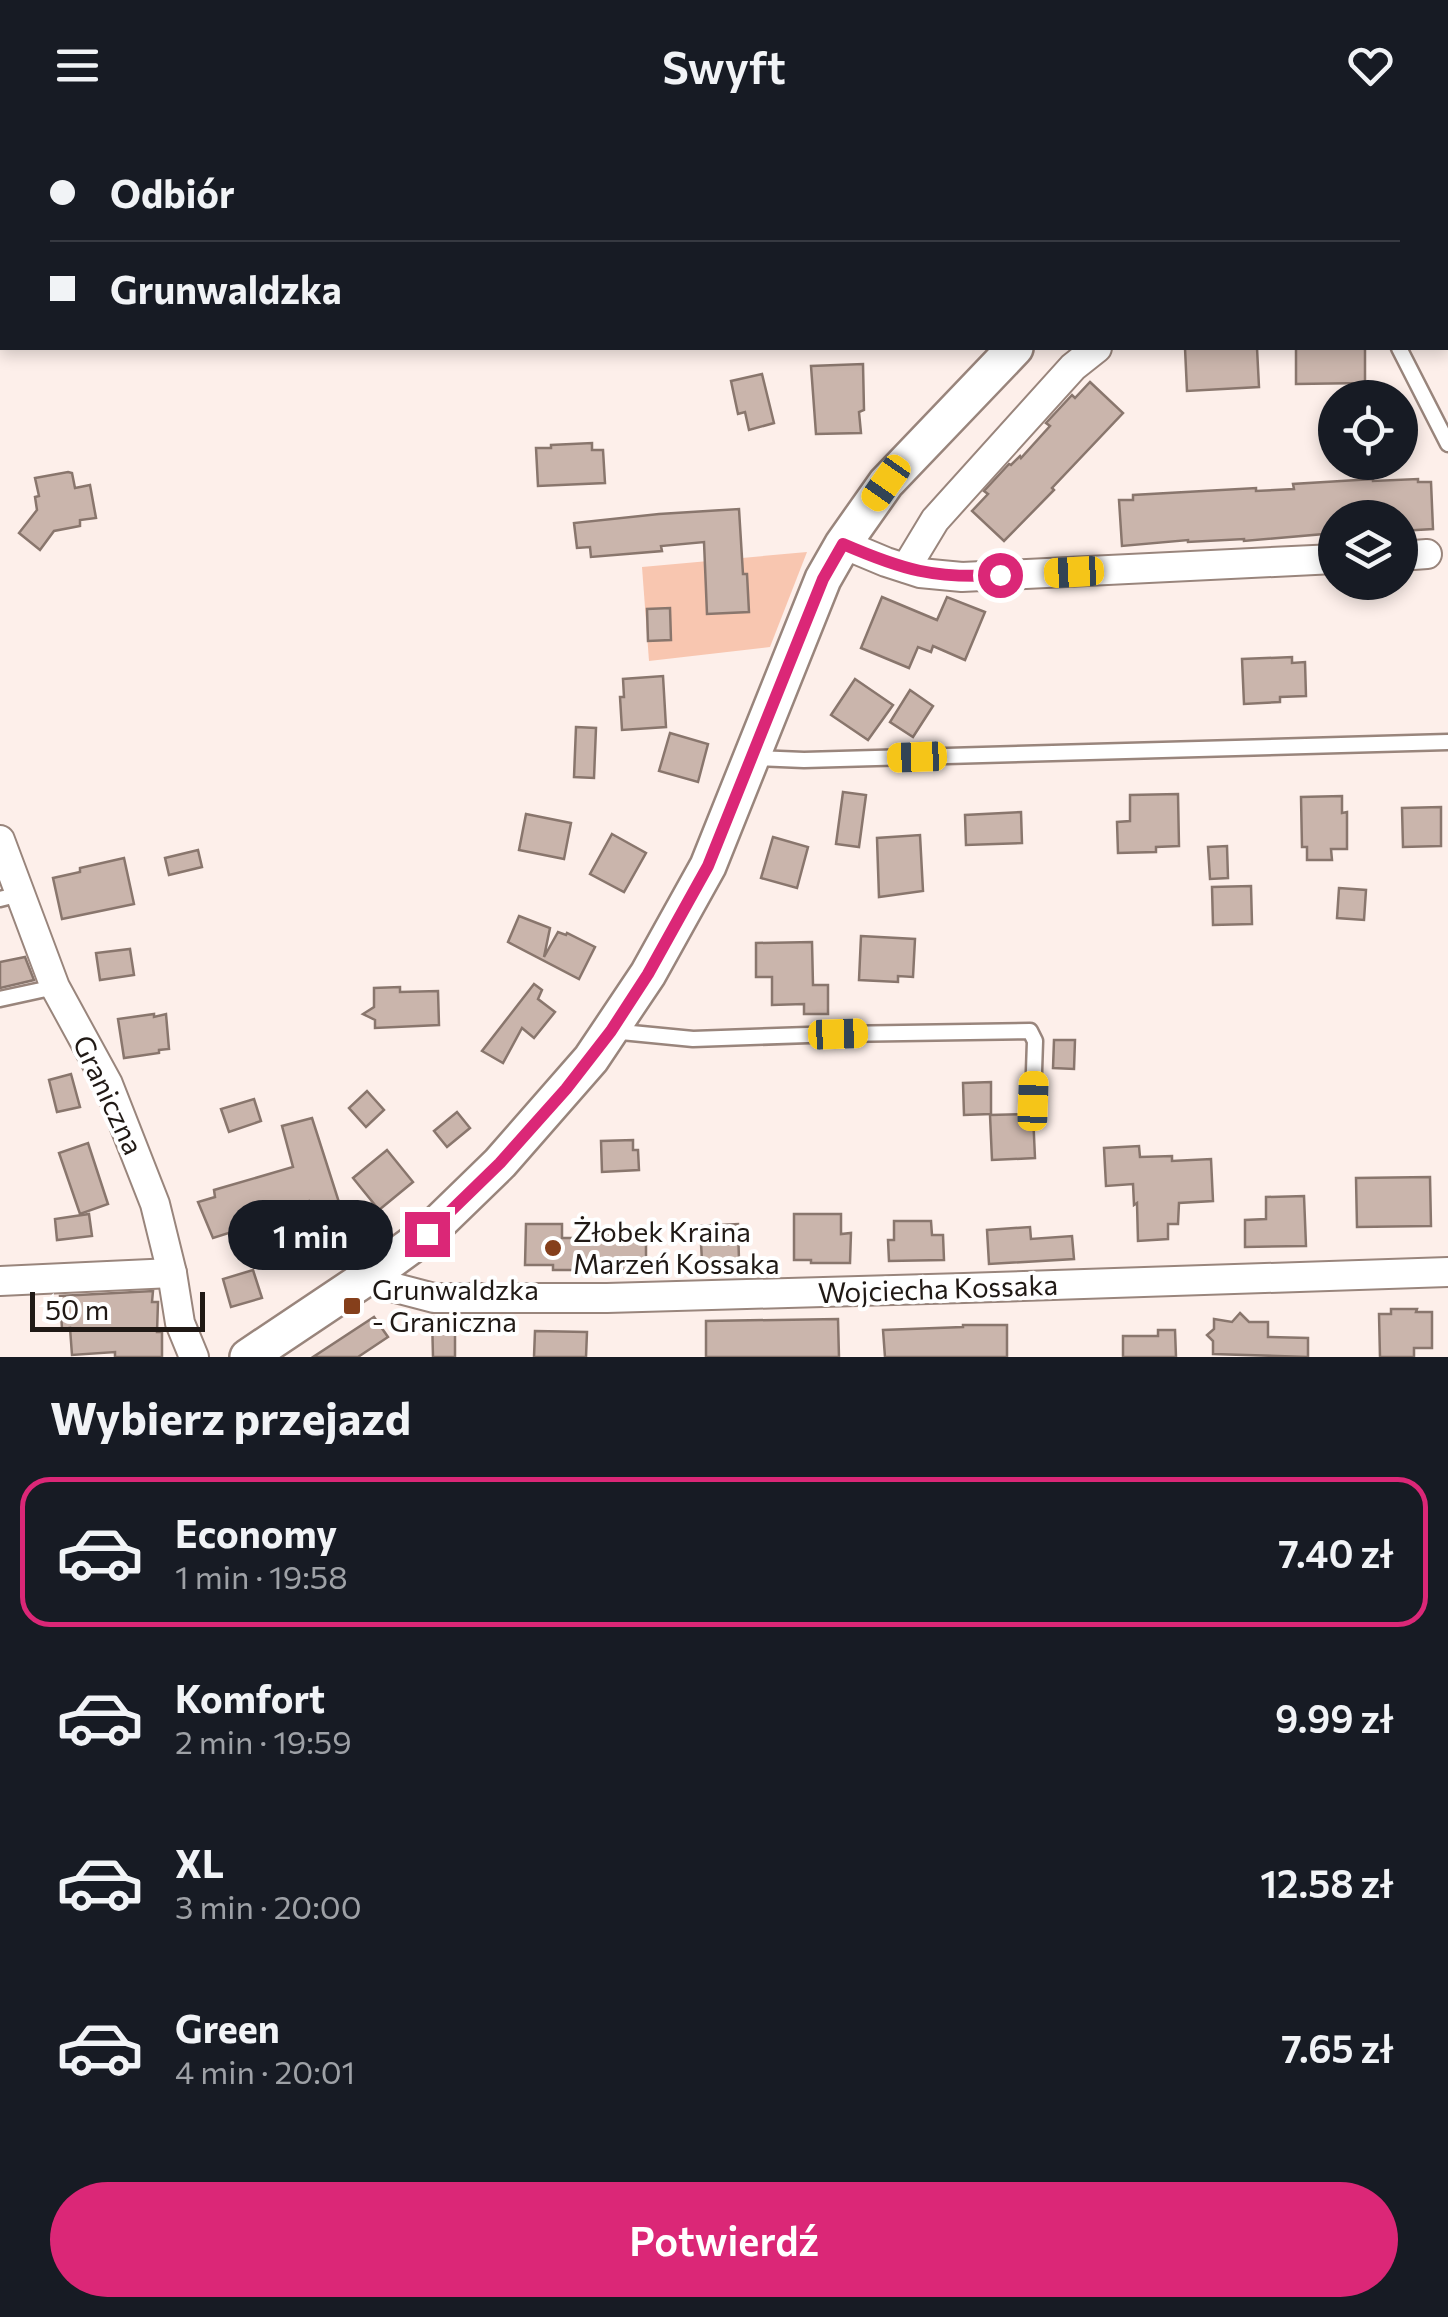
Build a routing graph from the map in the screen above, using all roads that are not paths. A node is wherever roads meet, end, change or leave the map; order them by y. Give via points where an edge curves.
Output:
1 (1013, 350) edge
2 (1094, 350) edge
3 (1400, 350) edge
4 (1448, 444) edge
5 (843, 544) junction
6 (1318, 560) edge
7 (906, 568) junction
8 (1448, 742) edge
9 (752, 758) junction
10 (0, 840) edge
11 (10, 896) edge
12 (56, 987) junction
13 (0, 998) edge
14 (611, 1031) junction
15 (1033, 1101) dead end
16 (172, 1272) junction
17 (375, 1272) junction
18 (1448, 1272) edge
19 (0, 1281) edge
20 (194, 1357) edge
21 (248, 1357) edge

1 - 5 street via 886,483
2 - 7 street via 935,520
3 - 4 lane
5 - 7 street
5 - 9 street
6 - 7 street via 962,577
8 - 9 lane
9 - 14 street via 708,866
10 - 11 street, Graniczna
11 - 12 street, Graniczna
12 - 13 lane
12 - 16 street, Graniczna via 108,1084 156,1204
14 - 15 lane via 692,1040 1030,1031
14 - 17 street via 500,1163 427,1234
16 - 19 street
16 - 20 street, Graniczna via 180,1323
17 - 18 street, Wojciecha Kossaka via 392,1287 434,1298
17 - 21 street

